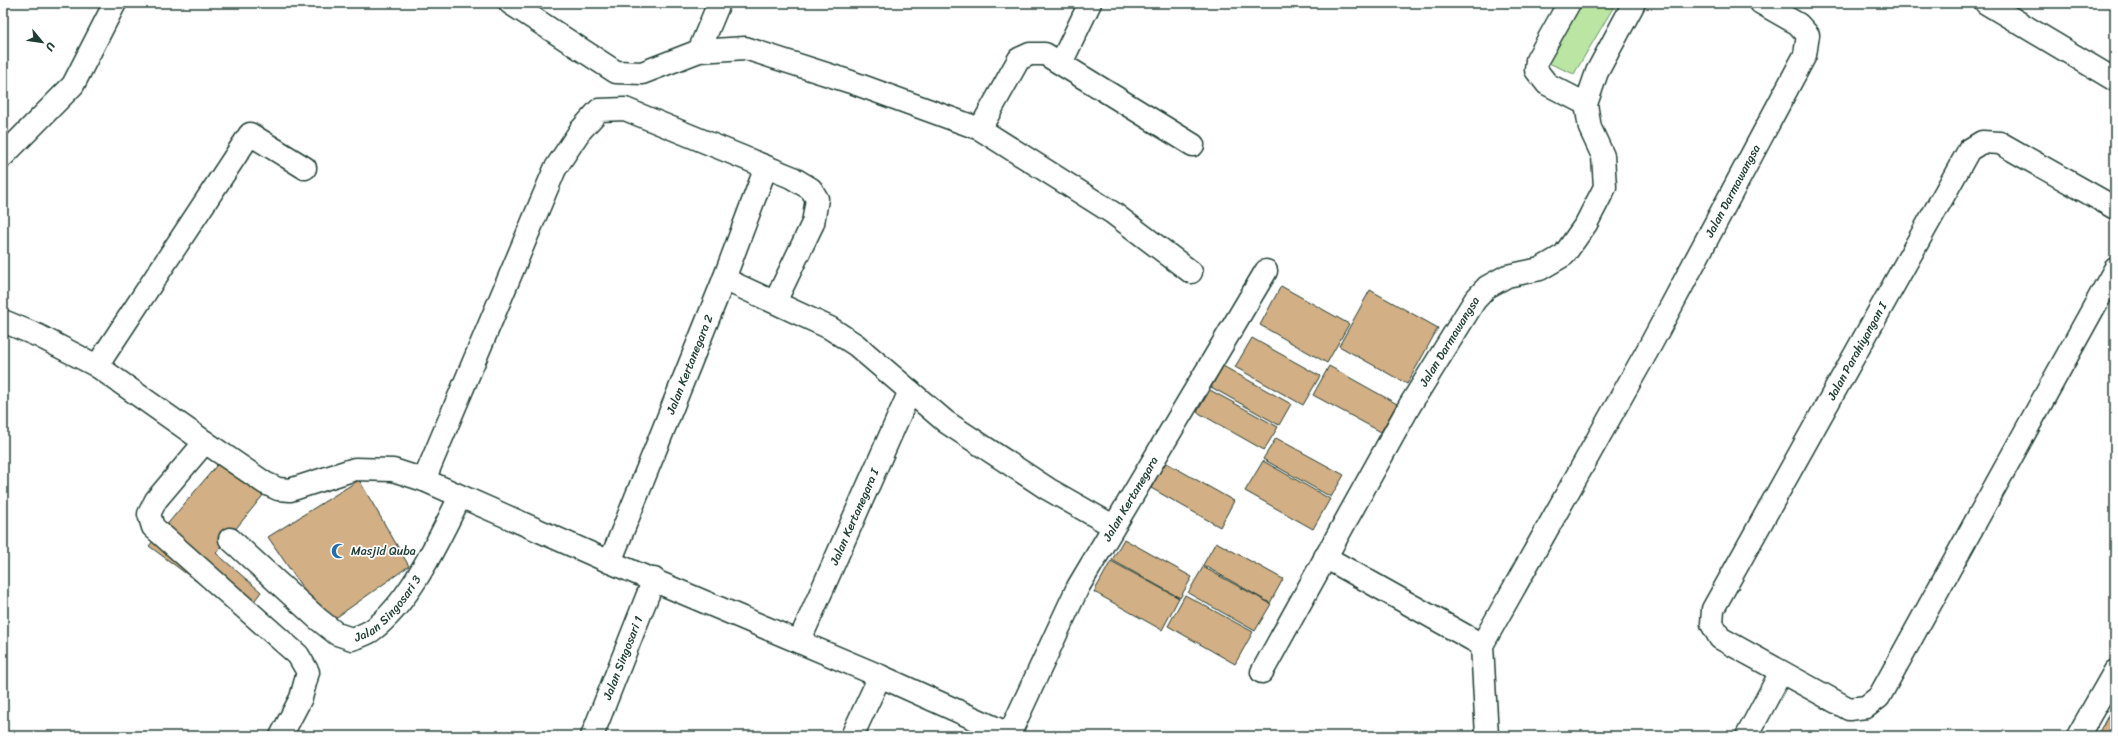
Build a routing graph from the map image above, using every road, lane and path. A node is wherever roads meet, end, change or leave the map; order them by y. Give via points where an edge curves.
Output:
1 (115, 3) edge
2 (510, 3) edge
3 (719, 3) edge
4 (1090, 3) edge
5 (1569, 3) edge
6 (1634, 3) edge
7 (1761, 3) edge
8 (1986, 3) edge
9 (699, 51) junction
10 (1061, 63) junction
11 (2115, 80) edge
12 (1586, 104) junction
13 (980, 129) junction
14 (1194, 145) dead end
15 (3, 156) edge
16 (766, 166) junction
17 (305, 168) dead end
18 (2115, 208) edge
19 (2115, 269) edge
20 (1266, 271) dead end
21 (1191, 272) dead end
22 (724, 279) junction
23 (775, 302) junction
24 (3, 321) edge
25 (97, 366) junction
26 (910, 391) junction
27 (205, 442) junction
28 (424, 480) junction
29 (460, 497) junction
30 (1113, 526) junction
31 (230, 539) dead end
32 (1325, 557) junction
33 (610, 562) junction
34 (654, 579) junction
35 (799, 642) junction
36 (1482, 645) junction
37 (2115, 671) edge
38 (1262, 672) dead end
39 (1781, 672) junction
40 (880, 676) junction
41 (1011, 735) edge
42 (281, 736) edge
43 (592, 736) edge
44 (852, 736) edge
45 (1487, 736) edge
46 (1747, 736) edge
47 (2078, 736) edge

1 - 15 street via 73,85
2 - 9 street via 616,72 642,72
3 - 9 street
4 - 10 street
5 - 12 street via 1537,60 1536,70 1547,84
6 - 12 street, Jalan Darmawangsa via 1597,72
7 - 36 street, Jalan Darmawangsa via 1798,24 1808,35 1806,55 1651,344
8 - 11 street
9 - 13 street via 745,48 851,82
10 - 13 street via 1045,54 1030,54 1019,59
10 - 14 street
12 - 32 street, Jalan Darmawangsa via 1590,128 1603,156 1605,187 1586,224 1564,255 1540,269 1507,276 1487,287 1475,300 1410,405
13 - 21 street via 1113,213
16 - 22 street, Jalan Kertanegara 2
16 - 23 street via 811,189 817,199 813,223
16 - 28 street via 625,109 599,110 580,131 555,169
17 - 25 street via 250,134
18 - 39 street, Jalan Parahiyangan I via 2000,143 1982,142 1969,150 1713,609 1712,624 1720,638
19 - 39 street, Jalan Parahiyangan I via 1879,698 1866,707 1849,709
20 - 30 street, Jalan Kertanegara
22 - 23 street
22 - 33 street, Jalan Kertanegara 2
23 - 26 street via 830,328 856,345
24 - 25 street via 39,336
25 - 27 street
26 - 30 street via 946,422 1048,489
26 - 35 street, Jalan Kertanegara I
27 - 28 street via 278,489 290,490 355,469 393,470
27 - 42 street via 156,500 150,514 153,527 298,655 308,672 301,698
28 - 29 street
29 - 31 street, Jalan Singosari 3 via 410,590 390,614 370,631 352,639 337,634 318,619
29 - 33 street
30 - 41 street, Jalan Kertanegara via 1078,587
32 - 36 street
32 - 38 street, Jalan Darmawangsa
33 - 34 street
34 - 35 street
34 - 43 street, Jalan Singosari 1
35 - 40 street
36 - 45 street
37 - 47 street
39 - 46 street
40 - 41 street
40 - 44 street

